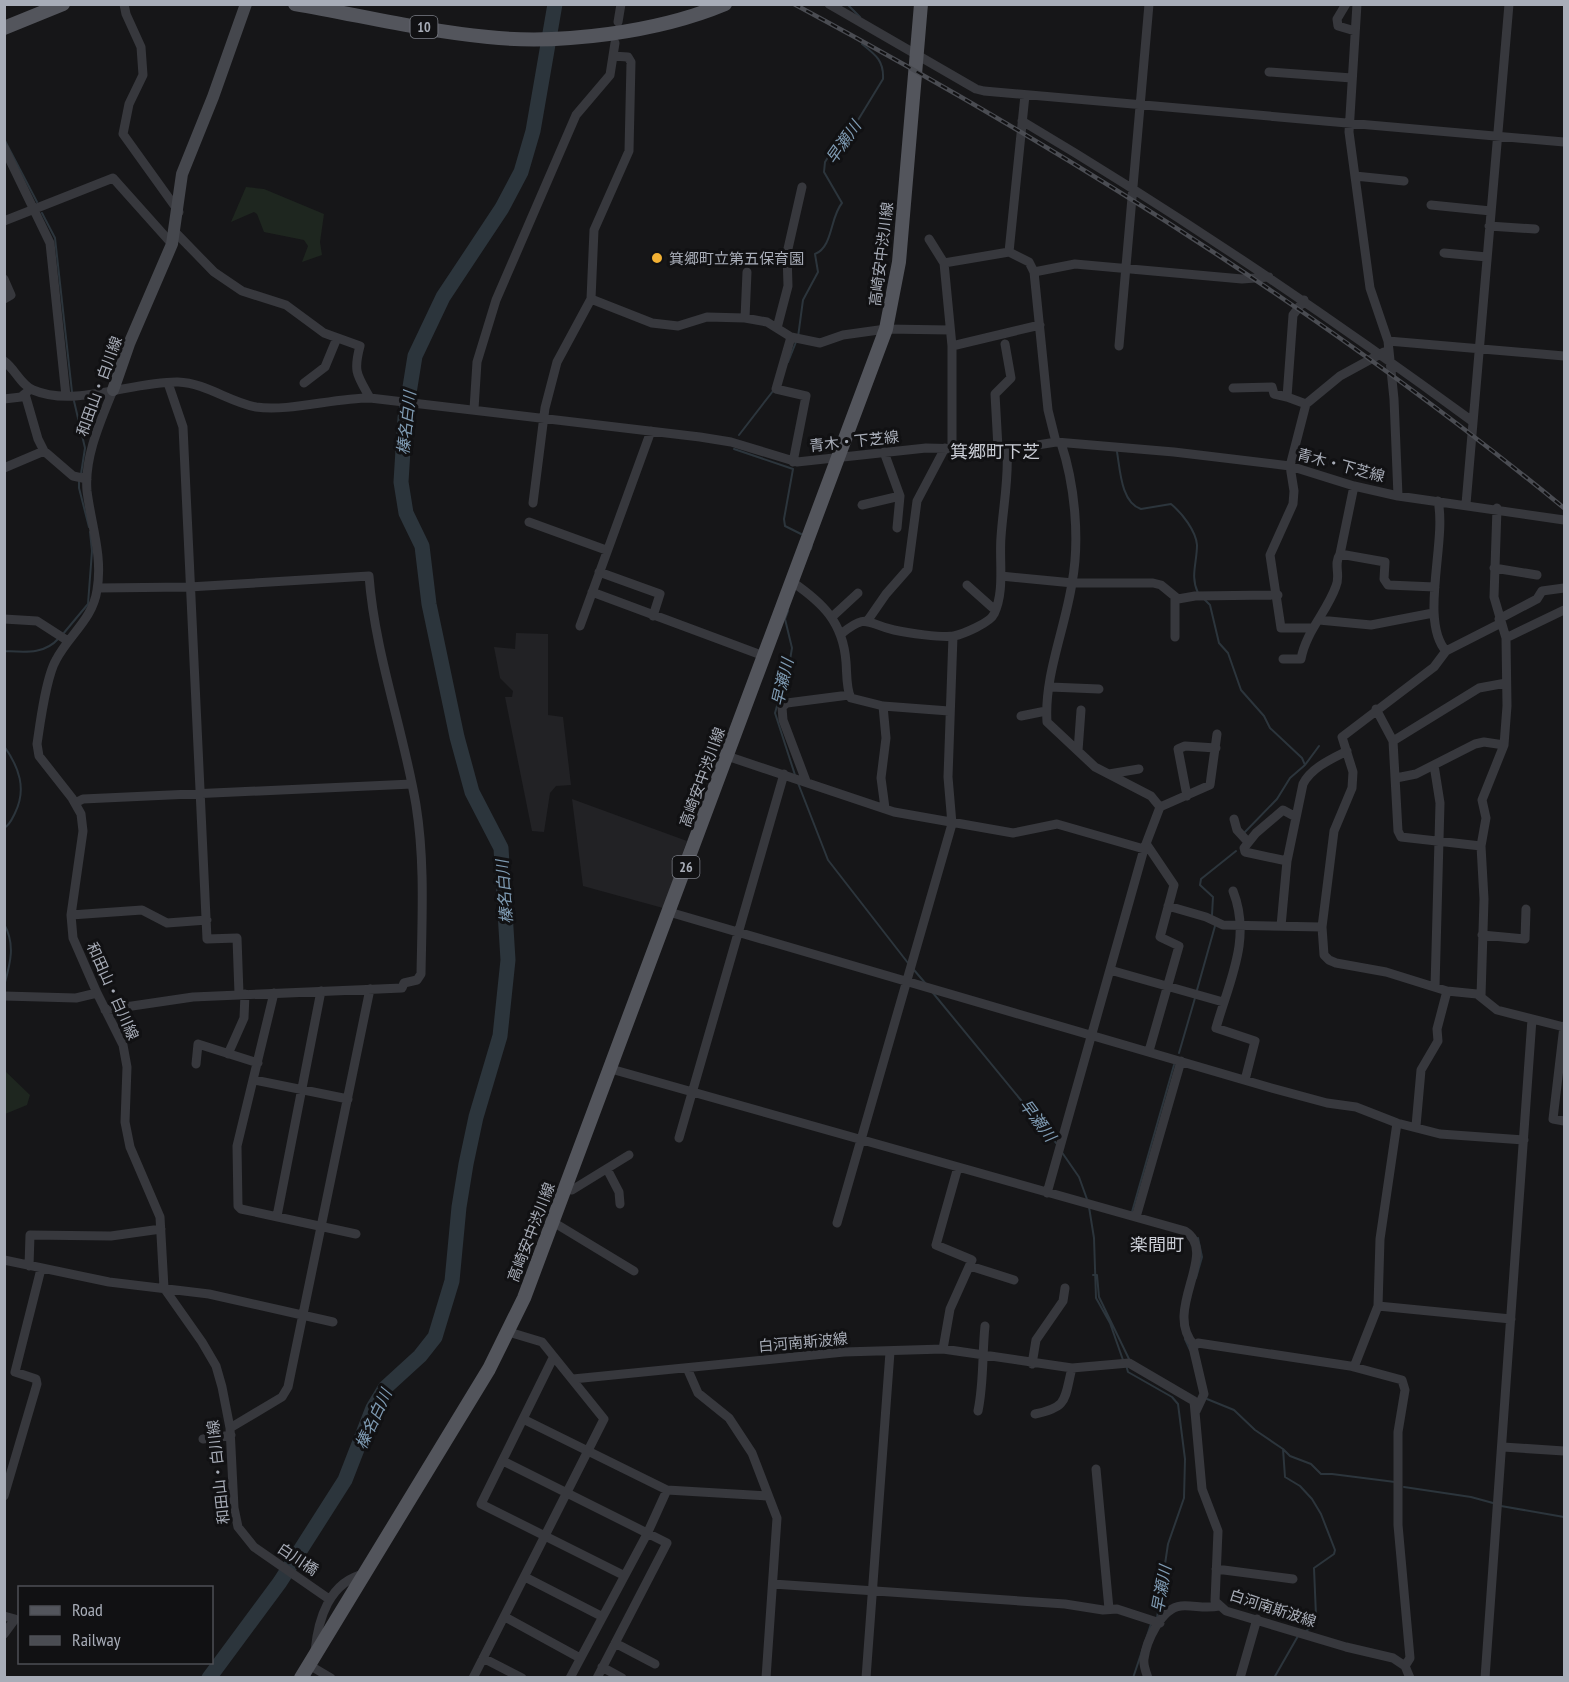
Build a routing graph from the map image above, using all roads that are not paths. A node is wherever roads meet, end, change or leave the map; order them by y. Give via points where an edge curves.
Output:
1 (63, 4) edge
2 (246, 4) edge
3 (295, 4) edge
4 (621, 4) edge
5 (697, 4) edge
6 (725, 4) edge
7 (829, 4) edge
8 (921, 4) edge
9 (1149, 4) edge
10 (1346, 4) edge
11 (1357, 4) edge
12 (1509, 4) edge
13 (125, 9) edge
14 (618, 22) dead end
15 (645, 26) junction
16 (4, 28) edge
17 (1355, 31) junction
18 (615, 43) dead end
19 (918, 54) junction
20 (613, 56) junction
21 (1269, 72) dead end
22 (1352, 78) junction
23 (1025, 95) junction
24 (1140, 105) junction
25 (1022, 121) junction
26 (1349, 123) junction
27 (1497, 136) junction
28 (1564, 142) edge
29 (4, 148) edge
30 (1355, 176) junction
31 (1404, 181) dead end
32 (1132, 186) junction
33 (802, 187) dead end
34 (1431, 205) dead end
35 (35, 208) junction
36 (1491, 211) junction
37 (178, 212) junction
38 (4, 221) edge
39 (1489, 226) junction
40 (1535, 229) dead end
41 (174, 238) junction
42 (929, 238) dead end
43 (1010, 252) junction
44 (1444, 253) dead end
45 (1487, 257) junction
46 (944, 263) junction
47 (1126, 269) junction
48 (747, 272) dead end
49 (1034, 272) junction
50 (1269, 278) junction
51 (4, 279) edge
52 (591, 298) junction
53 (4, 299) edge
54 (1304, 300) junction
55 (745, 318) junction
56 (1040, 325) junction
57 (777, 327) junction
58 (886, 329) junction
59 (950, 330) junction
60 (336, 338) junction
61 (795, 338) junction
62 (1005, 344) dead end
63 (952, 346) junction
64 (1119, 346) dead end
65 (1480, 349) junction
66 (1389, 350) junction
67 (1379, 353) junction
68 (1564, 356) edge
69 (4, 361) edge
70 (168, 382) junction
71 (304, 383) dead end
72 (1233, 388) dead end
73 (113, 390) junction
74 (28, 392) junction
75 (66, 396) junction
76 (1287, 397) junction
77 (370, 398) junction
78 (4, 399) edge
79 (1306, 404) junction
80 (469, 408) junction
81 (543, 417) junction
82 (1472, 421) junction
83 (651, 431) junction
84 (1058, 443) junction
85 (948, 448) junction
86 (1003, 449) junction
87 (44, 451) junction
88 (884, 452) junction
89 (838, 457) junction
90 (793, 462) junction
91 (1290, 466) junction
92 (4, 468) edge
93 (86, 478) junction
94 (1354, 486) junction
95 (1398, 495) junction
96 (900, 496) junction
97 (1438, 501) junction
98 (533, 503) dead end
99 (1466, 504) junction
100 (862, 505) dead end
101 (1497, 508) junction
102 (1564, 520) edge
103 (529, 522) dead end
104 (897, 528) dead end
105 (606, 550) junction
106 (1340, 554) junction
107 (1494, 568) junction
108 (599, 572) junction
109 (1537, 575) dead end
110 (1001, 576) junction
111 (791, 581) junction
112 (1072, 583) junction
113 (967, 585) dead end
114 (189, 587) junction
115 (1435, 587) junction
116 (98, 588) junction
117 (1564, 588) edge
118 (592, 592) junction
119 (858, 593) dead end
120 (1278, 594) junction
121 (1175, 598) junction
122 (995, 610) junction
123 (1564, 610) edge
124 (1433, 613) junction
125 (653, 616) junction
126 (832, 617) junction
127 (4, 619) edge
128 (868, 620) junction
129 (1319, 620) junction
130 (1500, 621) junction
131 (580, 627) dead end
132 (1312, 628) junction
133 (842, 634) junction
134 (953, 636) junction
135 (64, 637) junction
136 (1175, 637) dead end
137 (1506, 638) junction
138 (1446, 651) junction
139 (764, 657) junction
140 (1283, 659) dead end
141 (1506, 683) junction
142 (1050, 687) junction
143 (1099, 689) dead end
144 (849, 695) junction
145 (883, 706) junction
146 (1081, 710) dead end
147 (1376, 710) junction
148 (949, 711) junction
149 (1046, 711) junction
150 (1021, 716) dead end
151 (1217, 734) dead end
152 (1393, 741) junction
153 (1504, 745) junction
154 (1216, 748) junction
155 (1078, 751) junction
156 (1347, 752) junction
157 (727, 756) junction
158 (1434, 765) junction
159 (1139, 769) dead end
160 (1108, 774) junction
161 (787, 775) junction
162 (1396, 778) junction
163 (804, 781) junction
164 (412, 784) junction
165 (201, 794) junction
166 (1187, 796) junction
167 (75, 803) junction
168 (1160, 807) junction
169 (885, 808) junction
170 (1294, 816) junction
171 (1234, 819) dead end
172 (952, 824) junction
173 (1248, 842) junction
174 (1440, 844) junction
175 (1482, 846) junction
176 (1146, 847) junction
177 (1287, 861) junction
178 (1233, 891) dead end
179 (1168, 906) junction
180 (1526, 909) dead end
181 (669, 912) junction
182 (71, 915) junction
183 (207, 920) junction
184 (1242, 926) junction
185 (1281, 926) junction
186 (1322, 927) junction
187 (739, 932) junction
188 (1482, 935) junction
189 (1110, 970) junction
190 (908, 978) junction
191 (1167, 986) junction
192 (1435, 987) junction
193 (370, 988) junction
194 (321, 991) junction
195 (1447, 991) junction
196 (96, 993) junction
197 (274, 993) junction
198 (242, 994) junction
199 (4, 996) edge
200 (1481, 996) junction
201 (1223, 1002) junction
202 (105, 1010) junction
203 (1532, 1019) junction
204 (1564, 1027) edge
205 (1093, 1035) junction
206 (1149, 1051) junction
207 (1563, 1053) edge
208 (228, 1054) junction
209 (1181, 1061) junction
210 (258, 1063) junction
211 (196, 1064) dead end
212 (611, 1069) junction
213 (254, 1080) junction
214 (1245, 1080) junction
215 (302, 1089) junction
216 (693, 1092) junction
217 (348, 1099) junction
218 (1564, 1121) edge
219 (1397, 1123) junction
220 (1416, 1126) junction
221 (679, 1138) dead end
222 (861, 1140) junction
223 (1524, 1140) junction
224 (628, 1155) dead end
225 (958, 1167) junction
226 (607, 1169) junction
227 (565, 1189) junction
228 (1047, 1193) junction
229 (620, 1204) dead end
230 (277, 1216) junction
231 (1136, 1217) junction
232 (553, 1222) junction
233 (837, 1223) dead end
234 (323, 1226) junction
235 (161, 1229) junction
236 (357, 1234) dead end
237 (4, 1260) edge
238 (29, 1266) junction
239 (970, 1266) junction
240 (41, 1269) junction
241 (634, 1271) dead end
242 (1014, 1280) dead end
243 (1065, 1287) dead end
244 (164, 1288) junction
245 (1378, 1306) junction
246 (304, 1315) junction
247 (1511, 1319) junction
248 (333, 1322) dead end
249 (985, 1326) dead end
250 (509, 1332) junction
251 (1194, 1345) junction
252 (944, 1349) junction
253 (890, 1352) junction
254 (982, 1354) junction
255 (554, 1358) junction
256 (1032, 1364) junction
257 (1354, 1366) junction
258 (687, 1368) junction
259 (1072, 1368) junction
260 (573, 1379) junction
261 (978, 1411) dead end
262 (1196, 1411) junction
263 (1035, 1414) dead end
264 (523, 1419) junction
265 (231, 1431) junction
266 (203, 1439) dead end
267 (1503, 1447) junction
268 (1564, 1451) edge
269 (589, 1452) junction
270 (503, 1461) junction
271 (1096, 1469) dead end
272 (667, 1490) junction
273 (568, 1492) junction
274 (4, 1496) edge
275 (768, 1496) junction
276 (647, 1534) junction
277 (546, 1537) junction
278 (257, 1549) joint
279 (1216, 1569) junction
280 (365, 1574) junction
281 (623, 1575) junction
282 (525, 1577) junction
283 (1293, 1580) dead end
284 (773, 1584) junction
285 (872, 1591) junction
286 (325, 1596) junction
287 (1219, 1606) junction
288 (1109, 1609) junction
289 (4, 1616) edge
290 (601, 1616) junction
291 (506, 1617) junction
292 (1257, 1618) junction
293 (1156, 1622) junction
294 (4, 1634) edge
295 (615, 1643) junction
296 (483, 1658) junction
297 (580, 1658) junction
298 (312, 1660) junction
299 (655, 1664) dead end
300 (1405, 1666) junction
301 (602, 1667) junction
302 (301, 1677) edge
303 (332, 1677) edge
304 (473, 1677) edge
305 (522, 1677) edge
306 (570, 1677) edge
307 (597, 1677) edge
308 (622, 1677) edge
309 (766, 1677) edge
310 (866, 1677) edge
311 (1148, 1677) edge
312 (1240, 1677) edge
313 (1410, 1677) edge
314 (1485, 1677) edge

1 - 16 main road
2 - 37 street, 和田山・白川線 via 182,174
3 - 15 main road, 10 via 508,39 592,36
4 - 14 street
5 - 15 main road, 10
6 - 15 main road, 10
7 - 19 street
8 - 19 main road, 高崎安中渋川線 / 26
9 - 24 street
10 - 17 street via 1337,19 1338,26
11 - 17 street
12 - 27 street
13 - 37 street via 141,47 143,75 129,104 123,135
17 - 22 street
18 - 20 street
19 - 23 street via 976,89
19 - 58 main road, 高崎安中渋川線 / 26 via 899,262
20 - 52 street via 628,57 631,62 629,151 594,230
20 - 80 street via 604,85 576,115 496,300 477,362
21 - 22 street
22 - 26 street
23 - 24 street
23 - 25 street
24 - 26 street
24 - 32 street
25 - 32 street
25 - 43 street
26 - 27 street
26 - 30 street
27 - 28 street
27 - 36 street
29 - 35 street
30 - 31 street
30 - 66 street via 1370,288
32 - 47 street
32 - 50 street
33 - 57 street via 787,254 788,286
34 - 36 street
35 - 38 street
35 - 41 street via 112,178
35 - 75 street via 50,243
36 - 39 street
37 - 41 street, 和田山・白川線
39 - 40 street
39 - 45 street
41 - 60 street via 242,291 286,305
41 - 73 street, 和田山・白川線
42 - 46 street
43 - 46 street
43 - 49 street via 1029,261
44 - 45 street
45 - 65 street
46 - 59 street
47 - 49 street via 1075,264
47 - 50 street
47 - 64 street
48 - 55 street
49 - 56 street
50 - 54 street
51 - 53 street via 10,295
52 - 55 street via 618,312 669,326 708,317
52 - 81 street via 557,362
54 - 67 street
54 - 76 street via 1293,315
55 - 57 street
56 - 63 street
56 - 84 street via 1048,410
57 - 61 street
58 - 59 street
58 - 61 street via 843,334 820,343
58 - 89 main road, 高崎安中渋川線 / 26
59 - 63 street
60 - 71 street via 325,367
60 - 77 street via 360,346 355,372
61 - 90 street via 777,389 806,396
62 - 86 street via 1011,378 995,394
63 - 85 street
65 - 66 street
65 - 68 street
65 - 82 street
66 - 67 street
66 - 82 street
66 - 95 street
67 - 79 street via 1340,376
69 - 74 street
70 - 73 street, 青木・下芝線
70 - 77 street, 青木・下芝線 via 196,386 267,408 345,397
70 - 114 street via 183,427
72 - 76 street via 1272,387 1274,394
73 - 75 street, 青木・下芝線
73 - 93 street, 和田山・白川線 via 99,424
74 - 75 street, 青木・下芝線
74 - 78 street
74 - 87 street
76 - 79 street
77 - 80 street, 青木・下芝線
79 - 91 street
80 - 81 street, 青木・下芝線
81 - 83 street, 青木・下芝線
81 - 98 street
82 - 99 street
83 - 90 street, 青木・下芝線 via 731,442
83 - 105 street
84 - 86 street, 青木・下芝線
84 - 91 street, 青木・下芝線
84 - 112 street via 1066,458 1076,532
85 - 86 street, 青木・下芝線
85 - 88 street, 青木・下芝線
85 - 128 street via 917,501 908,568
86 - 110 street via 1008,476
87 - 92 street
87 - 93 street via 75,476
88 - 89 street, 青木・下芝線
88 - 96 street
89 - 90 street, 青木・下芝線
89 - 111 main road, 高崎安中渋川線 / 26
91 - 94 street, 青木・下芝線
91 - 120 street via 1293,504 1270,555
93 - 116 street, 和田山・白川線 via 98,540
94 - 95 street, 青木・下芝線
94 - 106 street
95 - 97 street, 青木・下芝線
96 - 100 street
96 - 104 street
97 - 99 street, 青木・下芝線
97 - 115 street via 1441,525
99 - 101 street, 青木・下芝線
101 - 102 street, 青木・下芝線
101 - 107 street
103 - 105 street
105 - 108 street
106 - 115 street via 1385,562 1384,579 1388,585
106 - 129 street via 1336,560 1337,585
107 - 109 street
107 - 130 street via 1494,597
108 - 118 street
108 - 125 street via 660,594
110 - 112 street
110 - 122 street
111 - 126 street via 812,595
111 - 139 main road, 高崎安中渋川線 / 26
112 - 121 street via 1152,583 1161,585
112 - 142 street
113 - 122 street
114 - 116 street
114 - 164 street via 369,576 372,612
114 - 165 street
115 - 124 street
116 - 135 street, 和田山・白川線 via 93,607
117 - 130 street via 1542,591 1537,600
118 - 125 street
118 - 131 street
119 - 126 street
120 - 121 street
120 - 132 street via 1281,628
121 - 136 street
122 - 134 street via 991,619
123 - 137 street
124 - 129 street via 1371,626
124 - 138 street
125 - 139 street
126 - 133 street
127 - 135 street via 32,619
128 - 133 street via 855,622
128 - 134 street via 896,630
129 - 132 street
130 - 137 street
130 - 138 street
132 - 140 street via 1301,659
133 - 144 street
134 - 148 street
135 - 167 street, 和田山・白川線 via 54,662 36,744 39,756
137 - 141 street
138 - 147 street via 1434,667
139 - 157 main road, 高崎安中渋川線 / 26
141 - 152 street via 1479,688
141 - 153 street
142 - 143 street
142 - 149 street
144 - 145 street
144 - 163 street via 782,706
145 - 148 street
145 - 169 street via 886,738 881,778
146 - 155 street
147 - 152 street
147 - 156 street via 1342,737
148 - 172 street
149 - 150 street
149 - 155 street via 1047,722
151 - 154 street
152 - 162 street
153 - 158 street via 1475,744
153 - 175 street via 1483,790 1486,818
154 - 166 street via 1210,785
154 - 166 street via 1178,749
155 - 160 street
156 - 170 street via 1306,777
156 - 186 street via 1353,772 1352,788 1334,831
157 - 161 street
157 - 181 main road, 高崎安中渋川線 / 26
158 - 162 street
158 - 174 street via 1440,803
159 - 160 street
160 - 168 street via 1151,796
161 - 163 street
161 - 187 street
162 - 174 street via 1399,834 1405,839
163 - 169 street
164 - 165 street
164 - 193 street via 421,845 421,974 402,988
165 - 167 street via 83,799
165 - 183 street
166 - 168 street
167 - 182 street, 和田山・白川線 via 84,831
168 - 176 street
169 - 172 street
170 - 173 street via 1283,810
170 - 177 street
171 - 173 street via 1237,830
172 - 176 street via 1013,833 1057,824
172 - 190 street
173 - 177 street via 1245,852
174 - 175 street
174 - 192 street
175 - 188 street
176 - 179 street via 1173,880
176 - 189 street
177 - 185 street
178 - 184 street
179 - 184 street via 1223,925
179 - 191 street via 1160,937 1179,946
180 - 188 street via 1525,939
181 - 187 street
181 - 212 main road, 高崎安中渋川線 / 26
182 - 183 street via 142,910 167,923
182 - 196 street, 和田山・白川線 via 73,938
183 - 198 street via 207,939 237,938
184 - 185 street
184 - 201 street via 1239,954
185 - 186 street
186 - 192 street via 1324,955 1329,960
187 - 190 street
187 - 216 street
188 - 200 street
189 - 191 street
189 - 205 street
190 - 205 street
190 - 222 street
191 - 201 street
191 - 206 street
192 - 195 street
193 - 194 street
193 - 217 street
194 - 197 street
194 - 215 street
195 - 200 street
195 - 220 street via 1437,1041 1421,1070
196 - 199 street via 76,998
196 - 202 street, 和田山・白川線
197 - 198 street
197 - 210 street
198 - 202 street
198 - 208 street via 244,1018
200 - 203 street via 1490,1007
201 - 214 street via 1216,1028 1255,1041
202 - 235 street, 和田山・白川線 via 123,1045 127,1067 125,1122 130,1147 156,1203
203 - 204 street
203 - 223 street
204 - 207 street
205 - 206 street
205 - 228 street
206 - 209 street
207 - 218 street via 1553,1119
208 - 210 street
208 - 211 street via 198,1044
209 - 214 street
209 - 231 street
210 - 213 street
212 - 216 street, 白河南斯波線
212 - 227 main road, 高崎安中渋川線 / 26
213 - 215 street
213 - 230 street via 236,1153 238,1206
214 - 219 street via 1356,1107
215 - 217 street
215 - 230 street
216 - 221 street
216 - 222 street, 白河南斯波線
217 - 234 street
219 - 220 street
219 - 245 street via 1380,1239
220 - 223 street via 1440,1134
222 - 225 street, 白河南斯波線
222 - 233 street
223 - 247 street
224 - 226 street
225 - 228 street, 白河南斯波線
225 - 239 street via 936,1245 970,1258
226 - 227 street via 572,1190
226 - 229 street via 619,1192
227 - 232 main road, 高崎安中渋川線 / 26
228 - 231 street, 白河南斯波線
230 - 234 street
231 - 251 street, 白河南斯波線 via 1185,1231 1194,1241 1197,1260 1186,1292 1184,1329
232 - 241 street
232 - 250 main road, 高崎安中渋川線 / 26
234 - 236 street
234 - 246 street
235 - 238 street via 111,1236 30,1235
235 - 244 street, 和田山・白川線
237 - 238 street
238 - 240 street
239 - 242 street
239 - 252 street via 950,1309
240 - 244 street
240 - 274 street via 15,1372 36,1378 37,1384
243 - 256 street via 1063,1301 1036,1340
244 - 246 street
244 - 265 street, 和田山・白川線 via 216,1366
245 - 247 street
245 - 257 street
246 - 248 street
246 - 265 street via 285,1394
247 - 267 street
249 - 254 street
250 - 255 street via 536,1339
250 - 280 main road, 高崎安中渋川線 / 26
251 - 257 street via 1244,1348
251 - 262 street, 白河南斯波線 via 1204,1394
252 - 253 street, 白河南斯波線
252 - 254 street, 白河南斯波線
253 - 258 street, 白河南斯波線 via 844,1352
253 - 285 street
254 - 256 street, 白河南斯波線
254 - 261 street via 984,1384
255 - 260 street
255 - 264 street
256 - 259 street, 白河南斯波線
257 - 300 street via 1405,1384 1398,1432 1398,1525 1410,1658
258 - 260 street, 白河南斯波線
258 - 275 street via 698,1393 729,1418 752,1453
259 - 262 street, 白河南斯波線 via 1129,1364 1190,1398
259 - 263 street via 1063,1402 1055,1410
260 - 269 street via 604,1419
262 - 279 street, 白河南斯波線 via 1202,1489 1218,1531
264 - 269 street
264 - 270 street
265 - 266 street
265 - 278 street, 和田山・白川線 via 236,1520 246,1540
267 - 268 street
267 - 314 street
269 - 272 street
269 - 273 street
270 - 273 street
270 - 277 street via 481,1504
271 - 288 street
272 - 275 street
272 - 276 street
273 - 276 street
273 - 277 street
275 - 284 street via 777,1518
276 - 281 street
276 - 295 street via 667,1543
277 - 281 street
277 - 282 street
278 - 286 street, 白川橋
279 - 283 street
279 - 287 street, 白河南斯波線 via 1214,1593
280 - 286 street via 355,1576
280 - 298 main road, 高崎安中渋川線 / 26
281 - 290 street
282 - 290 street
282 - 291 street
284 - 285 street
284 - 309 street
285 - 288 street
285 - 310 street
286 - 298 street
287 - 292 street, 白河南斯波線
287 - 293 street via 1180,1606
288 - 293 street
289 - 294 street via 15,1619
290 - 297 street
291 - 296 street
291 - 297 street
292 - 300 street, 白河南斯波線 via 1393,1658
292 - 312 street
293 - 311 street via 1143,1662
295 - 299 street
295 - 301 street
296 - 304 street
296 - 305 street
297 - 306 street
298 - 302 main road, 高崎安中渋川線 / 26
298 - 303 street
300 - 313 street
301 - 307 street
301 - 308 street

